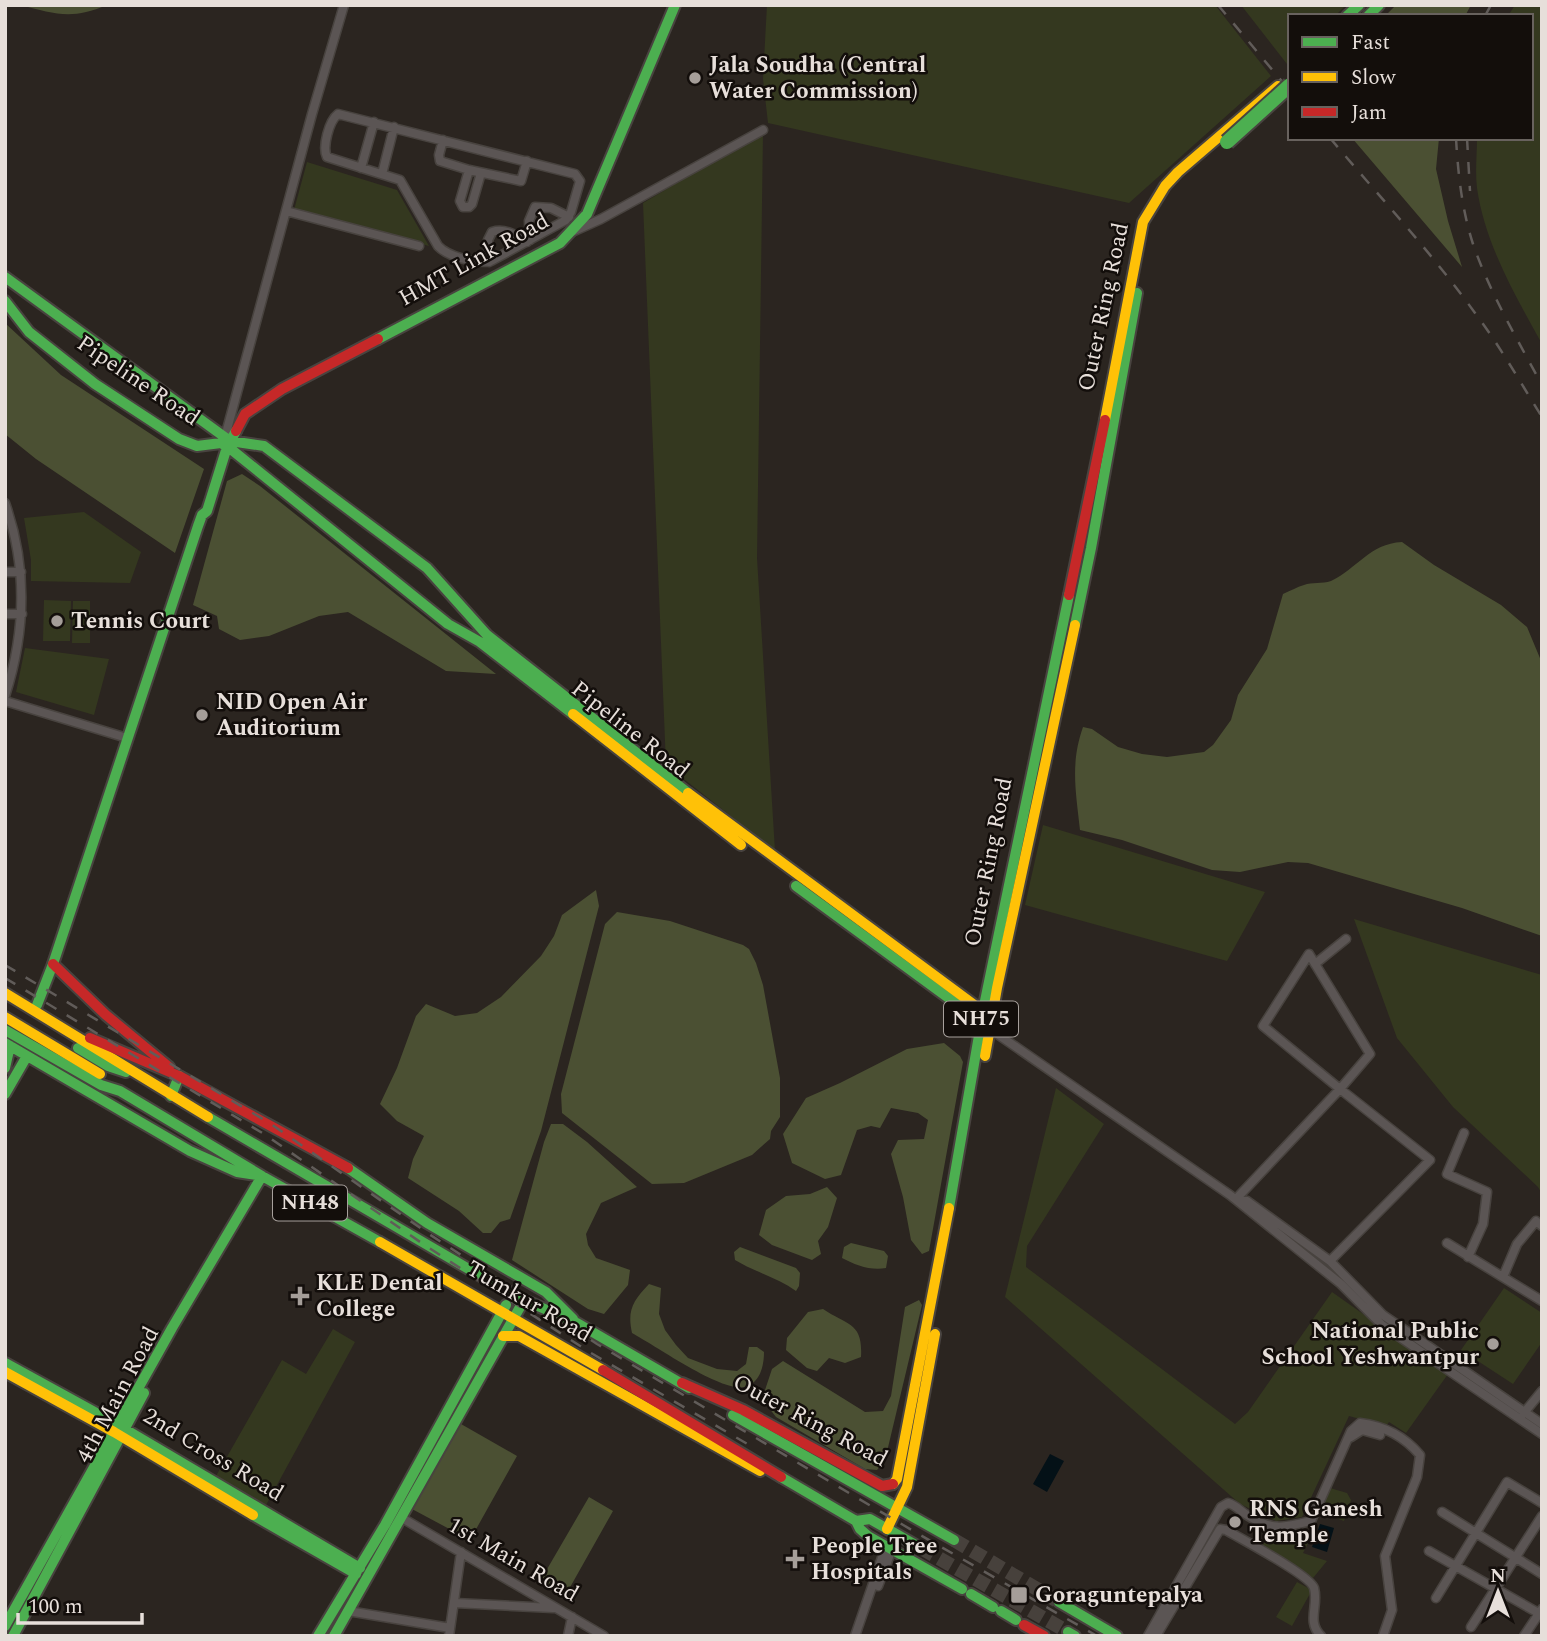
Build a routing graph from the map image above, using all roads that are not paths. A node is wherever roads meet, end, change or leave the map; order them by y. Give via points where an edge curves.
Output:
1 (344, 5) edge
2 (675, 5) edge
3 (1288, 78) edge
4 (1288, 87) edge
5 (374, 122) junction
6 (394, 127) junction
7 (763, 130) dead end
8 (1224, 139) junction
9 (443, 140) junction
10 (527, 161) junction
11 (361, 168) junction
12 (469, 170) junction
13 (481, 173) junction
14 (382, 174) junction
15 (286, 211) junction
16 (569, 217) junction
17 (569, 234) junction
18 (529, 241) junction
19 (419, 246) dead end
20 (513, 249) junction
21 (500, 256) junction
22 (489, 262) junction
23 (515, 267) junction
24 (5, 277) edge
25 (5, 301) edge
26 (226, 442) junction
27 (5, 503) edge
28 (15, 533) junction
29 (5, 536) edge
30 (5, 572) edge
31 (21, 572) junction
32 (5, 614) edge
33 (22, 614) junction
34 (5, 698) edge
35 (127, 738) junction
36 (1346, 939) dead end
37 (53, 964) junction
38 (1315, 964) junction
39 (5, 985) edge
40 (948, 992) junction
41 (5, 993) edge
42 (5, 1004) edge
43 (37, 1005) junction
44 (5, 1017) edge
45 (986, 1024) junction
46 (28, 1025) junction
47 (5, 1030) edge
48 (7, 1045) edge
49 (27, 1056) junction
50 (5, 1068) edge
51 (138, 1076) junction
52 (179, 1076) junction
53 (1340, 1089) junction
54 (120, 1091) junction
55 (5, 1094) edge
56 (171, 1096) junction
57 (1464, 1133) dead end
58 (266, 1177) junction
59 (1236, 1199) junction
60 (1542, 1226) edge
61 (1447, 1243) dead end
62 (1468, 1257) junction
63 (1330, 1261) junction
64 (1503, 1277) junction
65 (519, 1297) junction
66 (1542, 1301) edge
67 (508, 1315) junction
68 (560, 1316) junction
69 (578, 1323) junction
70 (503, 1336) junction
71 (546, 1338) junction
72 (5, 1363) edge
73 (5, 1372) edge
74 (682, 1383) junction
75 (1542, 1391) edge
76 (1525, 1412) junction
77 (1519, 1419) junction
78 (1542, 1424) edge
79 (120, 1431) junction
80 (1542, 1434) edge
81 (1380, 1435) dead end
82 (1346, 1441) junction
83 (774, 1474) junction
84 (1542, 1503) edge
85 (897, 1508) junction
86 (1442, 1512) dead end
87 (1542, 1516) edge
88 (402, 1518) junction
89 (856, 1521) junction
90 (887, 1529) junction
91 (1211, 1532) junction
92 (1477, 1533) junction
93 (954, 1540) tunnel mouth
94 (889, 1547) junction
95 (921, 1548) tunnel mouth
96 (1429, 1551) dead end
97 (461, 1552) junction
98 (1516, 1559) junction
99 (1454, 1565) junction
100 (358, 1571) junction
101 (1542, 1574) edge
102 (1497, 1590) junction
103 (1436, 1598) dead end
104 (1059, 1602) tunnel mouth
105 (455, 1603) junction
106 (557, 1608) junction
107 (1387, 1610) dead end
108 (348, 1611) junction
109 (1541, 1612) edge
110 (572, 1617) junction
111 (5, 1626) edge
112 (1471, 1627) dead end
113 (449, 1632) edge
114 (13, 1636) edge
115 (318, 1636) edge
116 (334, 1636) edge
117 (568, 1636) edge
118 (604, 1636) edge
119 (857, 1636) edge
120 (1044, 1636) edge
121 (1117, 1636) edge
122 (1148, 1636) edge
123 (1156, 1636) edge
124 (1321, 1636) edge
125 (1381, 1636) edge
126 (1524, 1636) edge

1 - 15 street
2 - 17 main road, HMT Link Road via 587,214
3 - 8 main road, Outer Ring Road / NH75
4 - 8 main road, Outer Ring Road / NH75, bridge
5 - 6 street
5 - 11 street
5 - 11 street via 342,114 333,118 324,154
6 - 9 street
6 - 14 street
7 - 17 street
8 - 45 main road, Outer Ring Road / NH75 via 1170,190 1156,209 1148,233 1091,548
9 - 10 street
9 - 12 street via 440,161
10 - 13 street via 521,181
10 - 16 street via 578,175
11 - 14 street
12 - 13 street
12 - 13 street via 460,201 463,208 472,204
14 - 22 street via 403,184 442,251
15 - 19 street
15 - 26 street
16 - 18 street
16 - 18 street via 551,208 535,207 529,220
17 - 23 main road, HMT Link Road
18 - 20 street
18 - 22 street via 513,233 492,232
20 - 21 street
20 - 23 street
21 - 22 street
21 - 23 street
23 - 26 main road, HMT Link Road via 282,389 245,414
24 - 26 main road, Pipeline Road
25 - 26 main road, Pipeline Road via 29,332 95,384 178,439 197,446
26 - 35 main road, HMT Link Road
26 - 40 main road, Pipeline Road via 448,624 480,642 728,834
26 - 40 main road, Pipeline Road via 264,446 427,568 487,635
27 - 28 street
28 - 29 street
28 - 31 street
30 - 31 street
31 - 33 street
32 - 33 street
33 - 34 street
34 - 35 street
35 - 37 main road, HMT Link Road
36 - 38 street
37 - 43 main road, HMT Link Road
37 - 52 main road
38 - 53 street via 1370,1054
38 - 53 street via 1309,954 1263,1026
39 - 43 main road
40 - 45 main road, Pipeline Road via 973,1004
41 - 51 main road, NH48
42 - 46 main road
43 - 52 main road via 85,1036
44 - 46 main road
45 - 59 street
45 - 74 main road, Outer Ring Road / NH75 via 897,1479 882,1486 743,1410
45 - 85 main road, Outer Ring Road / NH75 via 915,1445 907,1487
46 - 51 main road via 108,1066
46 - 54 main road
47 - 54 main road, Tumkur Road / NH48 via 101,1085
48 - 49 main road
48 - 50 main road
49 - 55 main road
49 - 58 main road via 190,1150 237,1172
51 - 56 main road, NH48
52 - 56 main road
52 - 69 main road via 337,1161 427,1223 546,1292
53 - 59 street
53 - 63 street via 1430,1160
54 - 58 main road, Tumkur Road / NH48
56 - 65 main road, Tumkur Road / NH48
57 - 62 street via 1447,1174 1487,1192 1483,1224
58 - 67 main road, Tumkur Road / NH48
58 - 79 main road, 4th Main Road
59 - 63 street via 1247,1201
59 - 77 street via 1341,1284 1382,1325
60 - 64 street via 1536,1221 1517,1244
61 - 62 street
62 - 64 street
63 - 76 street via 1383,1315
64 - 66 street
65 - 67 main road
65 - 68 main road, Tumkur Road / NH48
67 - 70 main road
67 - 71 main road, Tumkur Road / NH48
67 - 100 main road
68 - 69 main road, Tumkur Road / NH48
68 - 71 main road
69 - 74 main road, Tumkur Road / NH48
70 - 83 main road via 519,1336 755,1470
70 - 88 main road
71 - 83 main road, Tumkur Road / NH48
72 - 79 main road, 2nd Cross Road
73 - 79 main road
74 - 85 main road, Tumkur Road / NH48
75 - 76 street
76 - 77 street
76 - 78 street
77 - 80 street
79 - 100 main road, 2nd Cross Road via 238,1507
79 - 111 main road, 4th Main Road
79 - 114 main road, 4th Main Road
81 - 82 street via 1362,1430
82 - 91 street via 1311,1521 1280,1528 1266,1526 1228,1503 1221,1507
82 - 125 street via 1360,1423 1371,1424 1399,1434 1420,1455 1417,1477 1385,1556 1392,1610
83 - 89 main road, Tumkur Road / NH48
84 - 92 street via 1507,1482
85 - 90 main road, Outer Ring Road / NH75
85 - 93 main road, Tumkur Road / NH48
86 - 92 street
87 - 98 street
88 - 97 street, 1st Main Road
88 - 108 main road
89 - 90 main road, Tumkur Road / NH48 via 870,1519
89 - 94 main road via 860,1529
90 - 95 main road, Tumkur Road / NH48
91 - 122 street
91 - 123 street
91 - 124 street via 1226,1530 1304,1576 1314,1588 1313,1624
92 - 98 street
92 - 99 street
94 - 119 street
94 - 120 main road
96 - 99 street
97 - 105 street
97 - 106 street, 1st Main Road
98 - 101 street
98 - 102 street
99 - 102 street
99 - 103 street
100 - 115 main road
102 - 109 street
102 - 112 street
104 - 121 main road
105 - 106 street
105 - 113 street
106 - 110 street, 1st Main Road
107 - 125 street
108 - 113 street
108 - 116 main road
109 - 126 street
110 - 117 street
110 - 118 street, 1st Main Road

